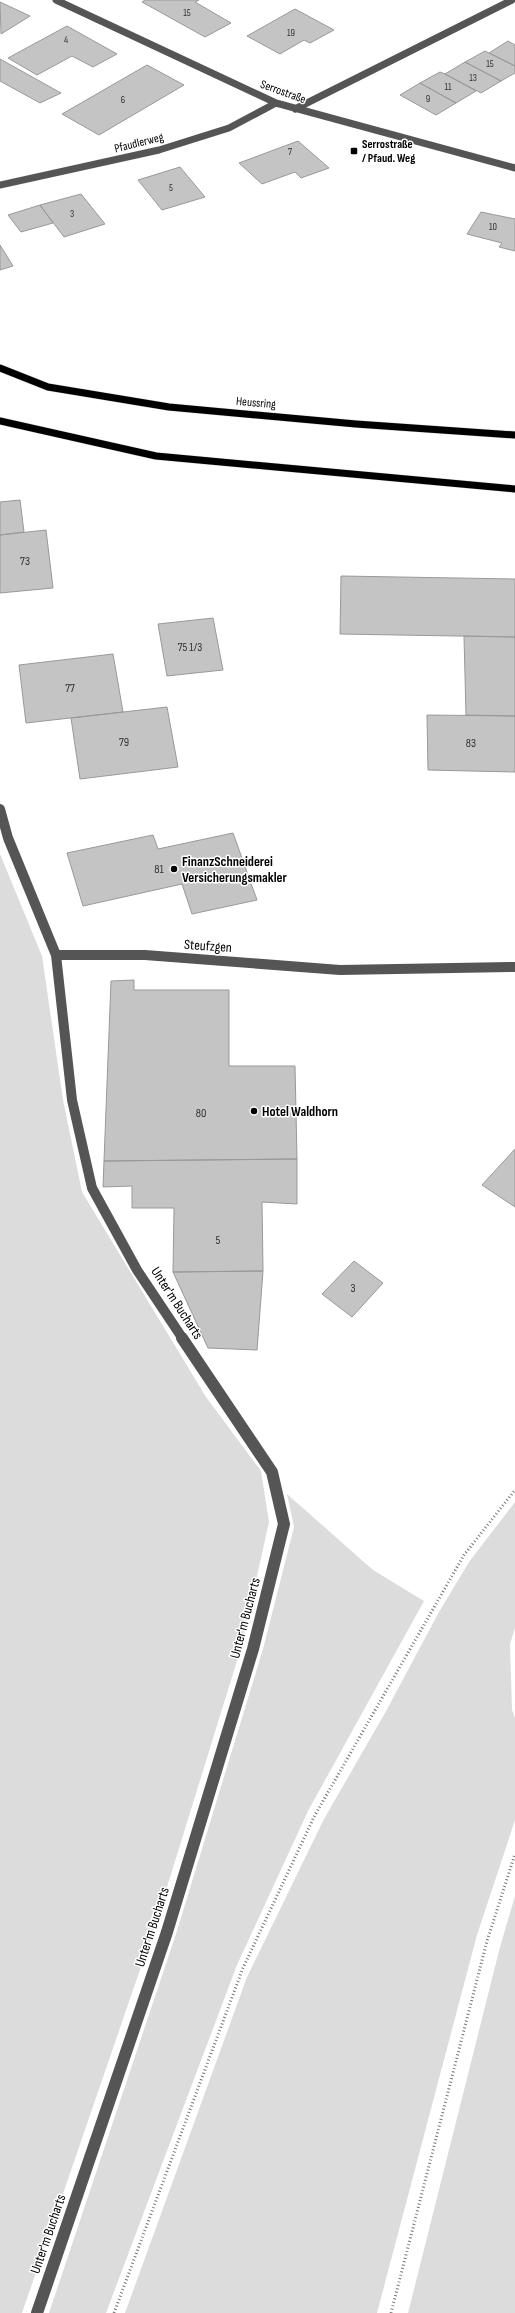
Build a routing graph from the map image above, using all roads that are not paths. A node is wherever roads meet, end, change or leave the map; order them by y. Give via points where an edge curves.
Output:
1 (56, 0) edge
2 (512, 2) edge
3 (276, 103) junction
4 (295, 109) junction
5 (515, 168) edge
6 (0, 185) edge
7 (0, 368) edge
8 (0, 421) edge
9 (515, 435) edge
10 (515, 488) edge
11 (0, 808) edge
12 (56, 955) junction
13 (515, 967) edge
14 (37, 2313) edge

1 - 3 street, Serrostraße
2 - 4 street
3 - 4 street, Serrostraße
3 - 6 street, Pfaudlerweg via 229,128 159,150
4 - 5 street, Serrostraße
7 - 9 main road, Heussring via 48,386 169,407
8 - 10 main road via 156,456
11 - 12 street via 8,838
12 - 13 street, Steufzgen via 145,955 340,970
12 - 14 street, Unter'm Bucharts via 72,1100 92,1188 137,1270 272,1472 284,1524 253,1649 167,1932

